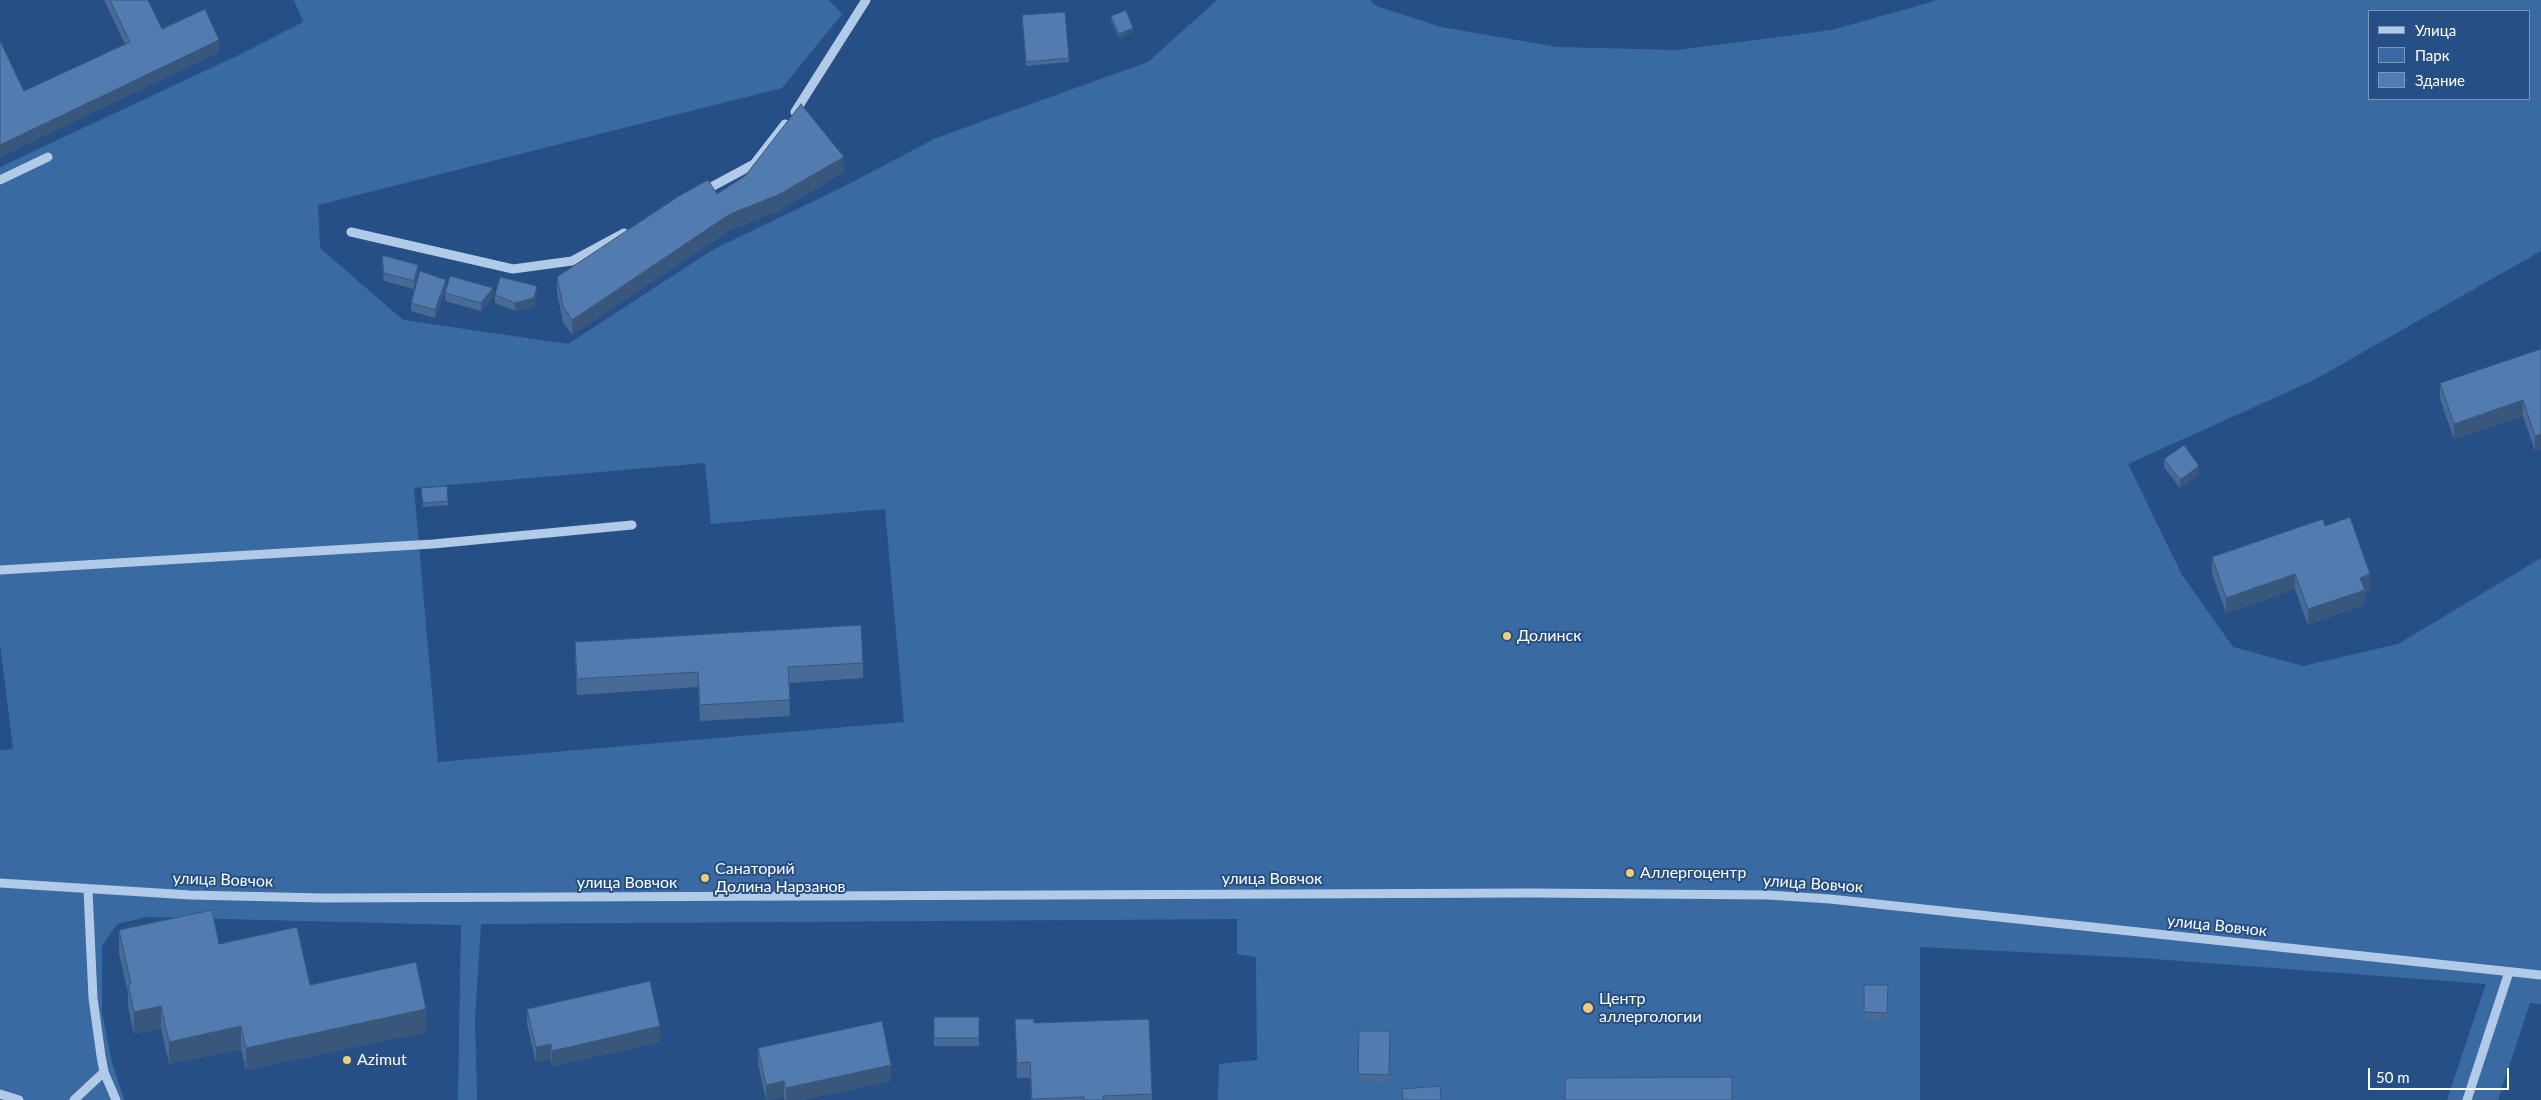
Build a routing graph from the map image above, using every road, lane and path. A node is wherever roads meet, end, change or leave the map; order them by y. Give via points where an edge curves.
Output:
1 (866, 0) edge
2 (48, 157) dead end
3 (0, 180) edge
4 (693, 196) edge
5 (632, 229) edge
6 (351, 232) dead end
7 (632, 525) dead end
8 (0, 570) edge
9 (0, 883) edge
10 (88, 890) junction
11 (2509, 972) junction
12 (2541, 975) edge
13 (104, 1072) junction
14 (0, 1094) edge
15 (19, 1100) edge
16 (74, 1100) edge
17 (116, 1100) edge
18 (2467, 1100) edge

1 - 4 street via 802,103 754,164
2 - 3 street
5 - 6 street via 572,261 513,269
7 - 8 street via 433,544
9 - 10 street, улица Вовчок
10 - 11 street, улица Вовчок via 467,899 1521,893 1768,895
10 - 13 street via 93,998
11 - 12 street, улица Вовчок
11 - 18 street
13 - 16 street
13 - 17 street
14 - 15 street

